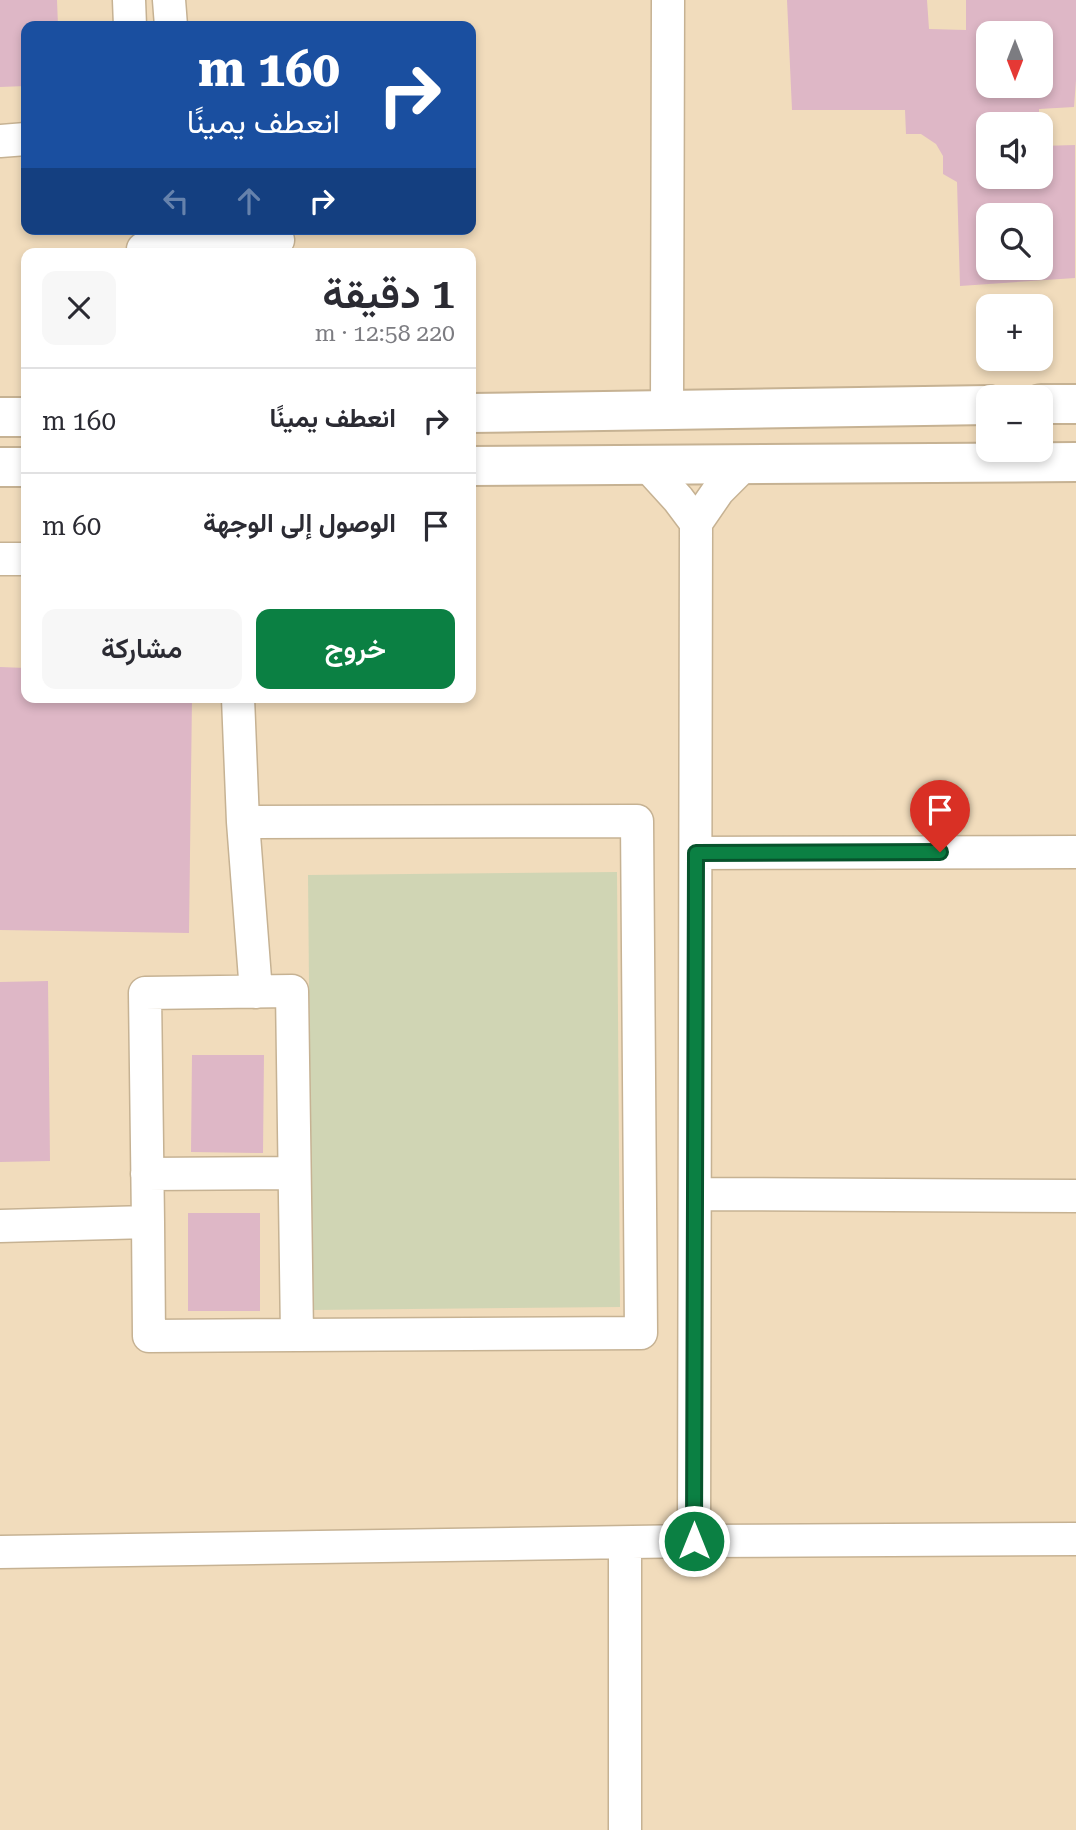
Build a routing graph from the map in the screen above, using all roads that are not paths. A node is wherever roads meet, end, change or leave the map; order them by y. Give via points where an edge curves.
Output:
1 (129, 0) edge
2 (169, 0) edge
3 (668, 0) edge
4 (130, 21) edge
5 (171, 21) edge
6 (21, 139) edge
7 (0, 141) edge
8 (278, 240) dead end
9 (186, 243) edge
10 (143, 244) edge
11 (1053, 404) edge
12 (1076, 404) edge
13 (976, 405) edge
14 (667, 411) junction
15 (476, 413) edge
16 (0, 417) edge
17 (21, 417) edge
18 (1076, 462) edge
19 (746, 463) junction
20 (647, 465) junction
21 (476, 466) edge
22 (0, 467) edge
23 (21, 467) edge
24 (696, 523) junction
25 (0, 559) edge
26 (21, 559) edge
27 (238, 703) edge
28 (243, 822) junction
29 (1076, 852) edge
30 (696, 853) junction
31 (256, 992) junction
32 (294, 1173) junction
33 (147, 1174) junction
34 (695, 1194) junction
35 (1076, 1196) edge
36 (148, 1222) junction
37 (0, 1226) edge
38 (297, 1335) junction
39 (1076, 1539) edge
40 (694, 1541) junction
41 (625, 1543) junction
42 (0, 1552) edge
43 (625, 1830) edge

1 - 4 street
2 - 5 street
3 - 14 street
6 - 7 street
8 - 9 street
9 - 10 street
11 - 12 main road
13 - 14 main road
14 - 15 main road
16 - 17 main road
18 - 19 main road
19 - 20 main road
19 - 24 street via 718,491
20 - 21 main road
20 - 24 street
22 - 23 main road
24 - 30 street
25 - 26 street
27 - 28 street
28 - 31 street
28 - 38 street via 637,821 641,1333
29 - 30 street
30 - 34 street
31 - 32 street via 292,991
31 - 33 street via 145,993
32 - 33 street
32 - 38 street
33 - 36 street
34 - 35 street
34 - 40 street
36 - 37 street
36 - 38 street via 149,1336
39 - 40 street
40 - 41 street
41 - 42 street
41 - 43 street

